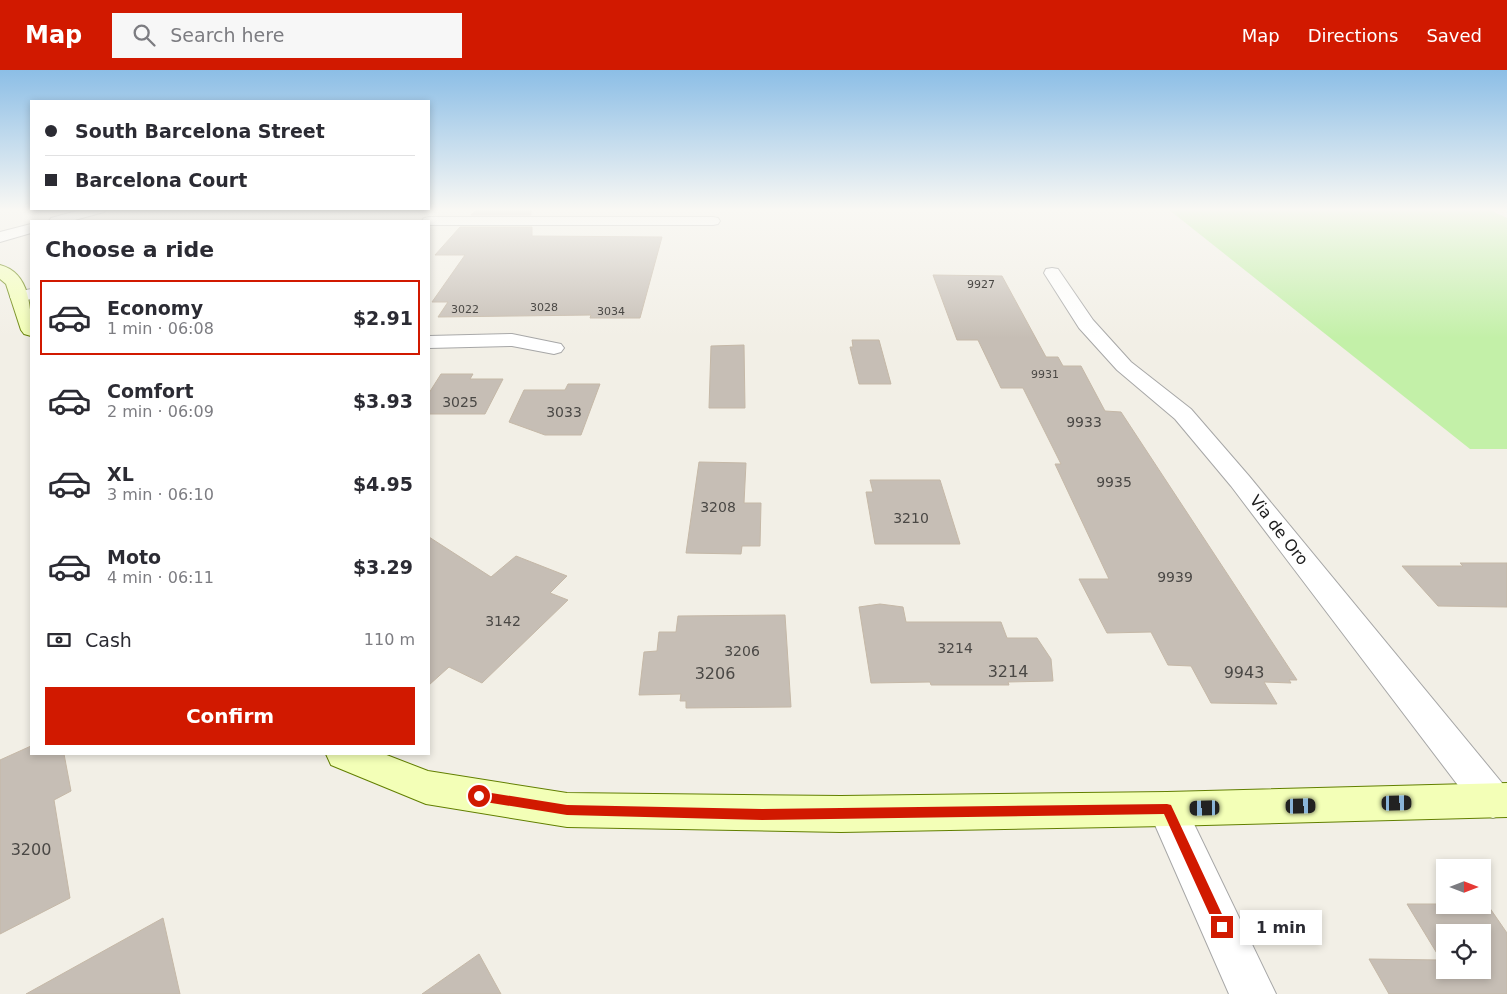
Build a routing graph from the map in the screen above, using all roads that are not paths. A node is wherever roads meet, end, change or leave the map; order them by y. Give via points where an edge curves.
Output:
1 (0, 270) edge
2 (1052, 273) dead end
3 (25, 295) edge
4 (30, 324) edge
5 (430, 342) edge
6 (554, 348) dead end
7 (346, 755) edge
8 (1500, 800) edge
9 (1167, 809) junction
10 (1253, 994) edge

1 - 3 main road
2 - 8 street, Via de Oro via 1086,324 1124,366 1183,414 1240,481
3 - 4 main road
5 - 6 street via 512,340
7 - 9 main road via 426,787 567,810 762,814
8 - 9 main road
9 - 10 street

